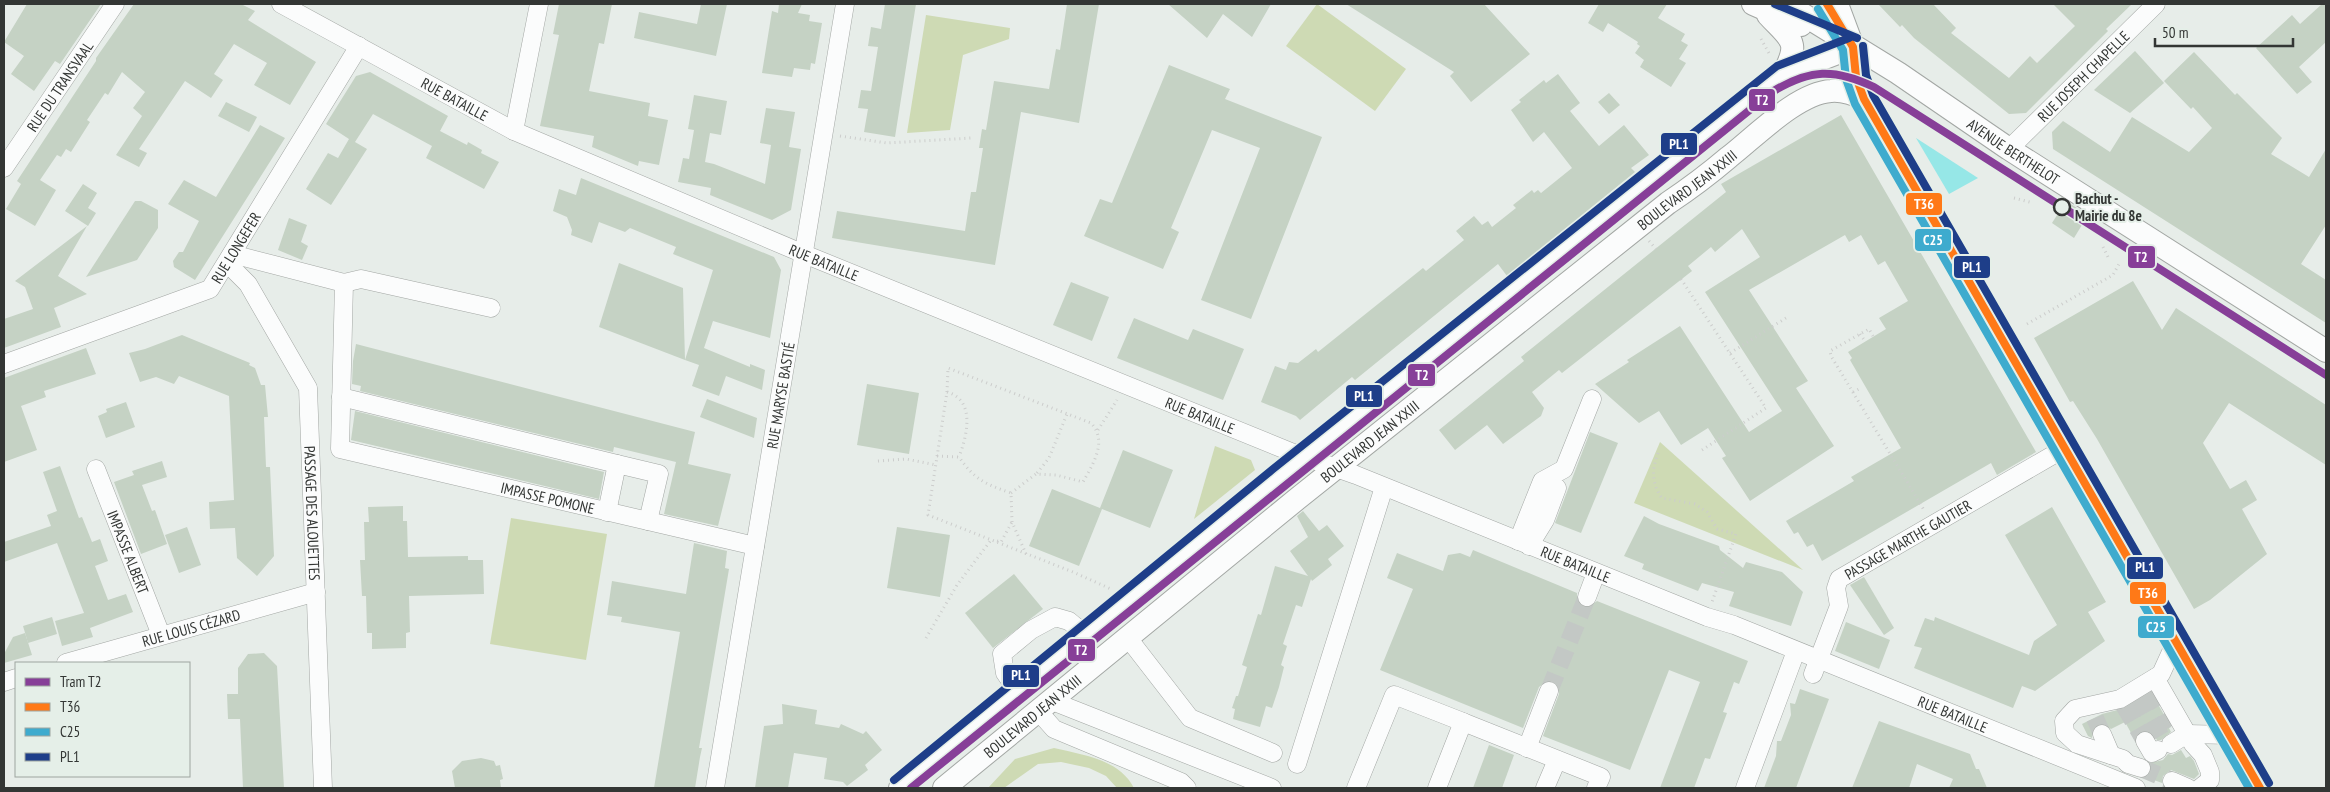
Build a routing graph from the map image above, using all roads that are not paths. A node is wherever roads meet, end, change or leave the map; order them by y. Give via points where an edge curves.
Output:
1 (115, 4) edge
2 (539, 4) edge
3 (845, 4) edge
4 (1786, 4) edge
5 (1827, 4) edge
6 (1837, 4) edge
7 (2156, 4) edge
8 (288, 6) edge
9 (1758, 7) edge
10 (359, 46) junction
11 (1853, 47) junction
12 (1777, 65) junction
13 (1864, 99) junction
14 (1801, 101) junction
15 (514, 131) junction
16 (2009, 148) junction
17 (4, 168) edge
18 (804, 254) junction
19 (229, 258) junction
20 (344, 284) junction
21 (491, 308) dead end
22 (2326, 351) edge
23 (4, 364) edge
24 (342, 397) junction
25 (1592, 399) dead end
26 (2065, 448) junction
27 (1305, 456) junction
28 (617, 464) junction
29 (1336, 468) junction
30 (96, 469) dead end
31 (1384, 487) junction
32 (1557, 488) dead end
33 (607, 512) junction
34 (648, 521) junction
35 (1523, 544) junction
36 (755, 546) junction
37 (1596, 572) junction
38 (316, 592) junction
39 (1586, 597) tunnel mouth
40 (161, 635) junction
41 (1087, 636) junction
42 (1128, 638) junction
43 (2177, 639) junction
44 (1796, 651) junction
45 (69, 662) edge
46 (1816, 667) junction
47 (1549, 691) tunnel mouth
48 (1018, 692) junction
49 (2138, 692) junction
50 (1046, 706) junction
51 (2095, 719) junction
52 (1463, 722) junction
53 (2230, 735) junction
54 (2169, 739) junction
55 (1527, 748) junction
56 (1273, 753) dead end
57 (2111, 755) junction
58 (1557, 760) junction
59 (1297, 764) dead end
60 (2129, 785) edge
61 (323, 788) edge
62 (715, 788) edge
63 (900, 788) edge
64 (944, 788) edge
65 (1187, 788) edge
66 (1272, 788) edge
67 (1356, 788) edge
68 (1437, 788) edge
69 (1546, 788) edge
70 (1596, 788) edge
71 (1745, 788) edge
72 (2200, 788) edge
73 (2260, 788) edge

1 - 17 street, RUE DU TRANSVAAL
2 - 15 street
3 - 18 street, RUE MARYSE BASTIÉ
4 - 11 main road
5 - 11 main road
6 - 11 main road
7 - 16 street, RUE JOSEPH CHAPELLE
8 - 10 street, RUE BATAILLE
9 - 11 main road
9 - 12 main road, BOULEVARD JEAN XXIII via 1790,38 1794,47 1793,56
10 - 15 street, RUE BATAILLE
10 - 19 street, RUE LONGEFER
11 - 12 main road, BOULEVARD JEAN XXIII
11 - 13 main road via 1856,77
11 - 14 main road, BOULEVARD JEAN XXIII
11 - 16 main road, AVENUE BERTHELOT via 1898,73
12 - 27 main road, BOULEVARD JEAN XXIII
13 - 14 main road, BOULEVARD JEAN XXIII via 1850,92 1830,91
13 - 26 main road
14 - 29 main road, BOULEVARD JEAN XXIII
15 - 18 street, RUE BATAILLE
16 - 22 main road, AVENUE BERTHELOT
18 - 27 street, RUE BATAILLE
18 - 36 street, RUE MARYSE BASTIÉ
19 - 20 street
19 - 23 street, RUE LONGEFER via 210,289
19 - 38 street, PASSAGE DES ALOUETTES via 248,284 308,388
20 - 21 street via 361,279
20 - 24 street
24 - 28 street
24 - 33 street, IMPASSE POMONE via 340,449
25 - 35 street via 1564,469 1542,482
26 - 43 main road
26 - 46 street, PASSAGE MARTHE GAUTIER via 1839,579 1836,588 1839,606
27 - 29 street, RUE BATAILLE
27 - 41 main road, BOULEVARD JEAN XXIII
28 - 33 street
28 - 34 street via 659,474
29 - 31 street, RUE BATAILLE
29 - 42 main road, BOULEVARD JEAN XXIII
30 - 40 street, IMPASSE ALBERT
31 - 35 street, RUE BATAILLE
31 - 59 street
32 - 35 street via 1545,520
33 - 34 street, IMPASSE POMONE
34 - 36 street, IMPASSE POMONE
35 - 37 street, RUE BATAILLE
36 - 62 street, RUE MARYSE BASTIÉ
37 - 39 street
37 - 44 street, RUE BATAILLE
38 - 40 street, RUE LOUIS CÉZARD
38 - 61 street, PASSAGE DES ALOUETTES
40 - 45 street, RUE LOUIS CÉZARD
41 - 48 main road, BOULEVARD JEAN XXIII
41 - 48 street via 1069,621 1055,617 1031,630 1002,654 1004,673
42 - 50 main road, BOULEVARD JEAN XXIII
42 - 56 street via 1190,718
43 - 49 street via 2161,674
43 - 53 main road
44 - 46 street, RUE BATAILLE
44 - 71 street
46 - 60 street, RUE BATAILLE
47 - 55 street
48 - 63 main road, BOULEVARD JEAN XXIII
49 - 51 street
49 - 54 street
50 - 64 main road, BOULEVARD JEAN XXIII
50 - 65 street via 1054,729 1181,782
50 - 66 street
51 - 57 street
51 - 57 street via 2075,708 2064,721 2065,733 2077,744
52 - 55 street
52 - 67 street via 1394,695
52 - 68 street
53 - 54 street
53 - 73 main road
54 - 72 street via 2203,756 2210,780
55 - 58 street
57 - 60 street via 2134,766
58 - 69 street
58 - 70 street via 1601,777

